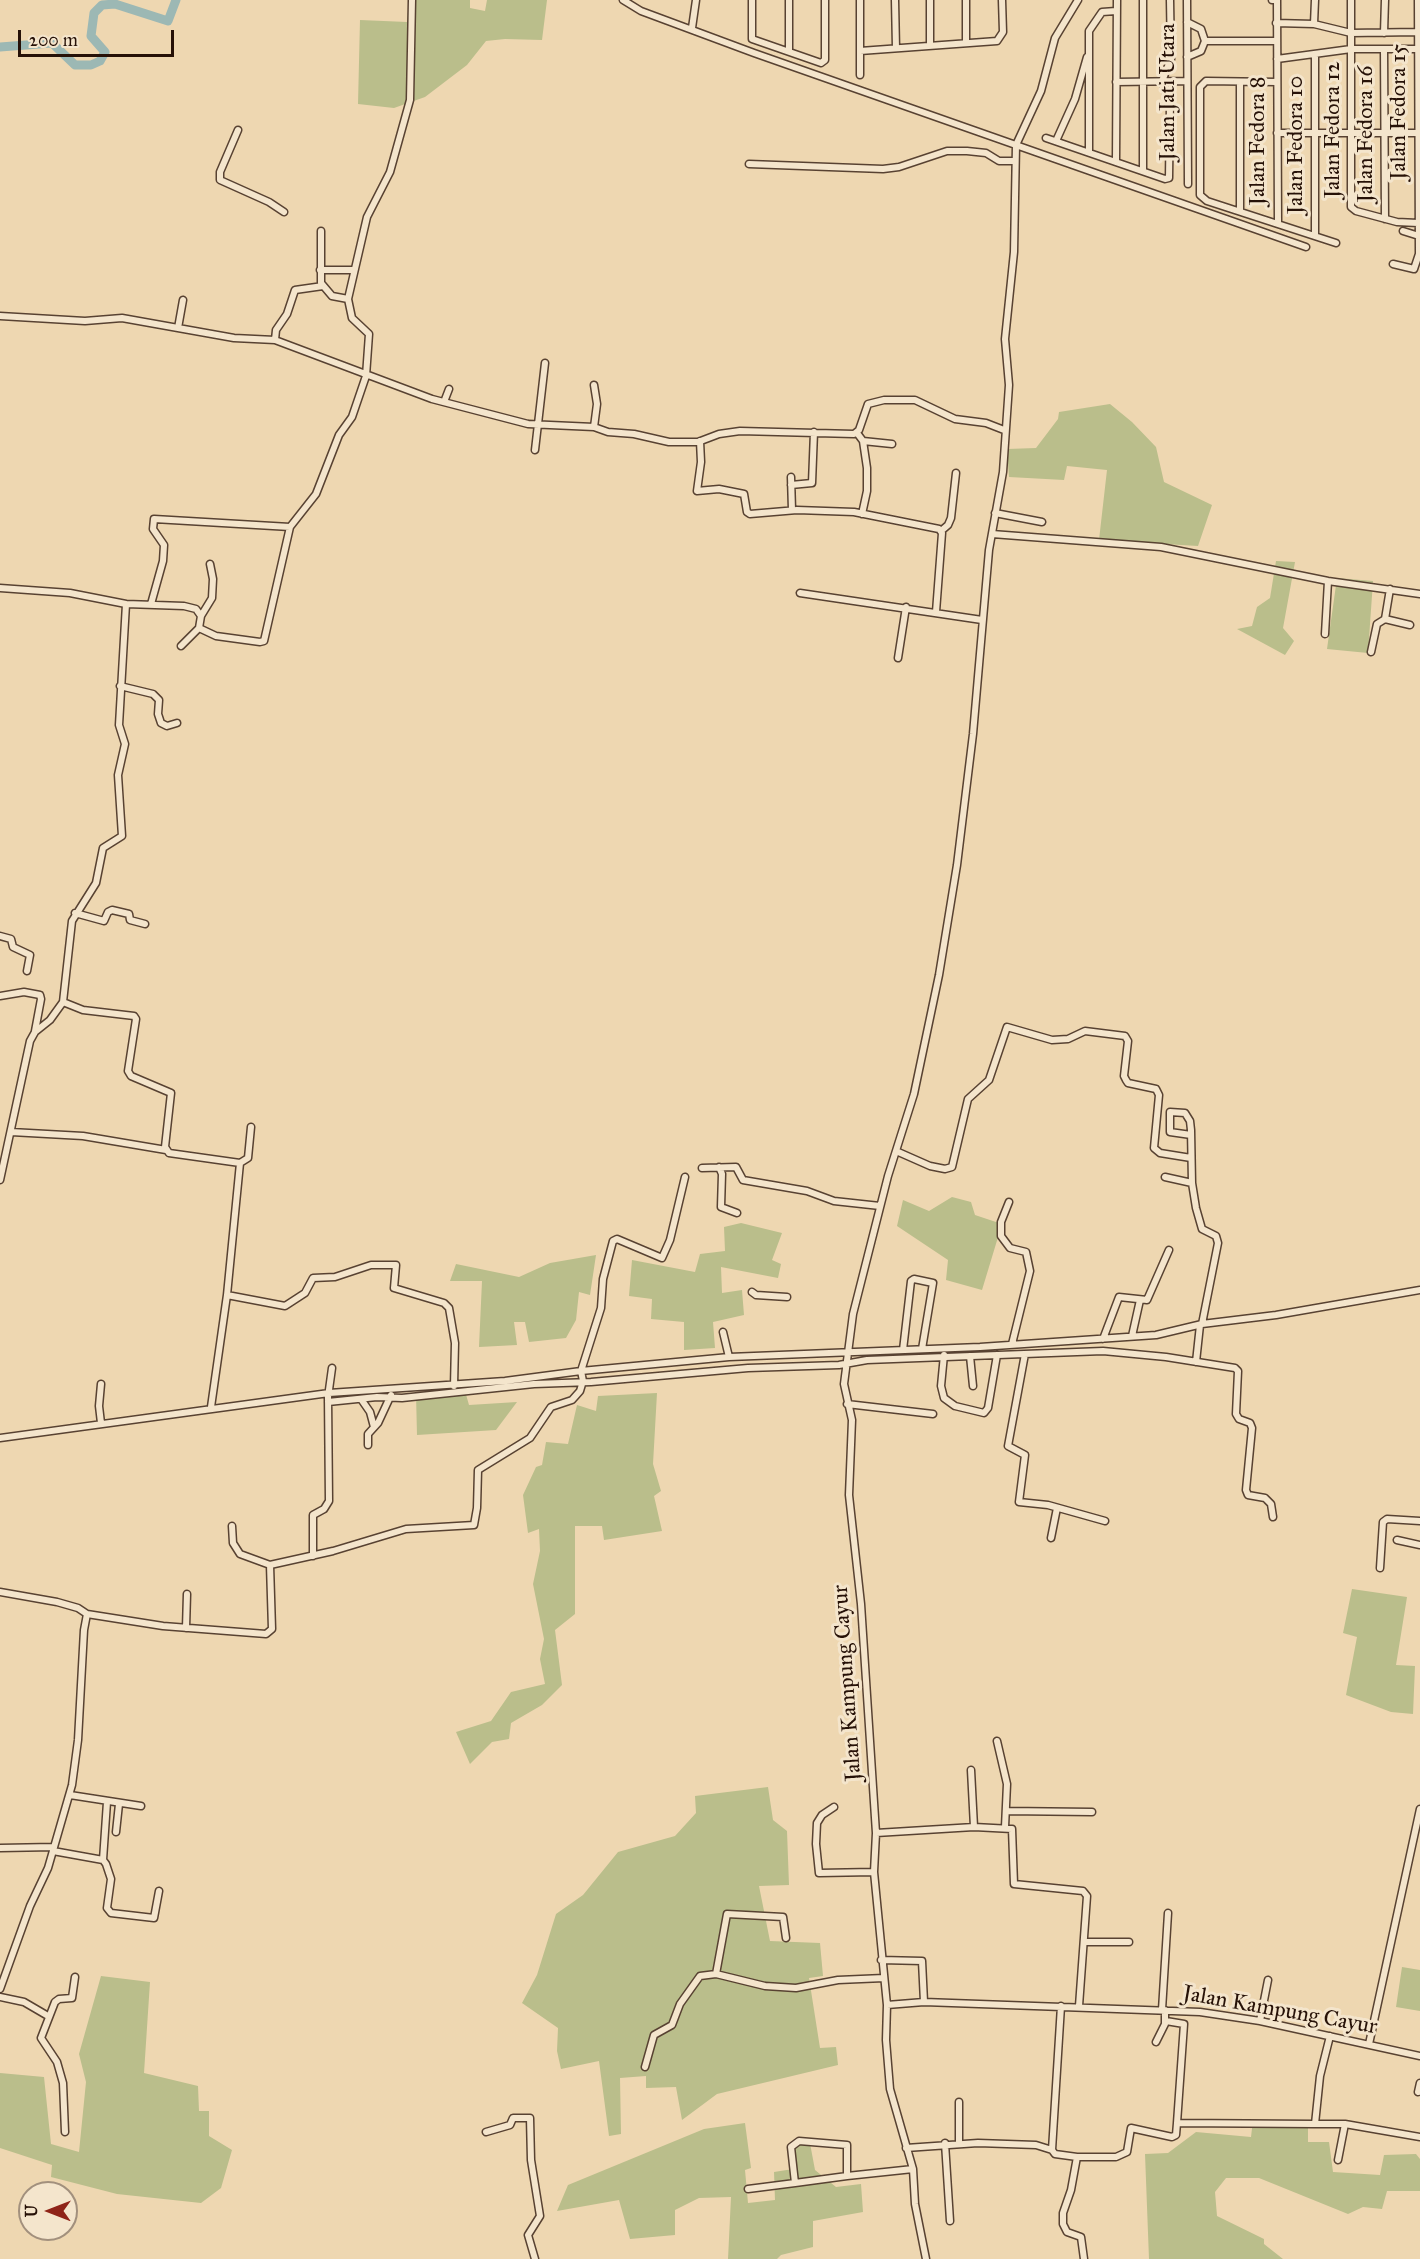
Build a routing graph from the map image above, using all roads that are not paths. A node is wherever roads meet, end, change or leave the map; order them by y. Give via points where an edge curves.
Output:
1 (412, 0) edge
2 (623, 0) edge
3 (696, 0) edge
4 (752, 0) edge
5 (789, 0) edge
6 (825, 0) edge
7 (860, 0) edge
8 (895, 0) edge
9 (930, 0) edge
10 (966, 0) edge
11 (1002, 0) edge
12 (1078, 0) edge
13 (1117, 0) edge
14 (1143, 0) edge
15 (1170, 0) edge
16 (1187, 0) edge
17 (1272, 0) edge
18 (1276, 0) edge
19 (1315, 0) edge
20 (1351, 0) edge
21 (1385, 0) edge
22 (1418, 0) edge
23 (632, 2) edge
24 (1116, 11) junction
25 (1187, 22) junction
26 (1276, 23) junction
27 (1314, 24) junction
28 (692, 28) junction
29 (1417, 32) junction
30 (1351, 33) junction
31 (1384, 33) junction
32 (1205, 41) junction
33 (1276, 41) junction
34 (966, 42) junction
35 (930, 45) junction
36 (896, 48) junction
37 (1351, 49) junction
38 (1384, 49) junction
39 (1417, 49) junction
40 (1089, 50) junction
41 (789, 51) junction
42 (860, 51) junction
43 (1315, 55) junction
44 (1187, 57) junction
45 (1276, 59) junction
46 (860, 75) dead end
47 (1116, 81) junction
48 (1143, 81) junction
49 (1162, 81) junction
50 (1187, 81) junction
51 (1240, 82) junction
52 (1277, 82) junction
53 (238, 130) dead end
54 (1315, 132) junction
55 (1350, 132) junction
56 (1384, 132) junction
57 (1277, 133) junction
58 (1419, 133) edge
59 (1046, 138) dead end
60 (1056, 141) junction
61 (1016, 145) junction
62 (1089, 152) junction
63 (1015, 161) junction
64 (1116, 162) junction
65 (749, 164) dead end
66 (1143, 171) junction
67 (1188, 184) dead end
68 (1240, 211) junction
69 (284, 212) dead end
70 (1385, 219) junction
71 (1278, 223) junction
72 (1418, 223) junction
73 (321, 231) dead end
74 (1403, 231) dead end
75 (1315, 235) junction
76 (1419, 236) edge
77 (1336, 243) dead end
78 (1306, 247) dead end
79 (1393, 264) dead end
80 (320, 270) junction
81 (354, 270) junction
82 (323, 286) junction
83 (348, 299) junction
84 (183, 300) dead end
85 (0, 316) edge
86 (178, 328) junction
87 (275, 340) junction
88 (545, 363) dead end
89 (366, 376) junction
90 (594, 385) dead end
91 (449, 389) dead end
92 (444, 402) junction
93 (540, 426) junction
94 (594, 427) junction
95 (1004, 430) junction
96 (814, 432) junction
97 (857, 433) junction
98 (700, 441) junction
99 (863, 441) junction
100 (892, 444) dead end
101 (535, 450) dead end
102 (956, 473) dead end
103 (790, 477) dead end
104 (791, 484) junction
105 (792, 510) junction
106 (862, 513) junction
107 (995, 513) junction
108 (1042, 522) dead end
109 (291, 527) junction
110 (941, 531) junction
111 (992, 534) junction
112 (210, 564) dead end
113 (1328, 581) junction
114 (0, 588) edge
115 (1389, 589) junction
116 (800, 593) dead end
117 (1420, 594) edge
118 (126, 604) junction
119 (151, 604) junction
120 (906, 607) junction
121 (936, 612) junction
122 (201, 616) junction
123 (1385, 619) junction
124 (982, 620) junction
125 (1410, 625) dead end
126 (199, 628) junction
127 (1325, 634) dead end
128 (182, 646) dead end
129 (1371, 652) dead end
130 (898, 658) dead end
131 (120, 686) junction
132 (177, 723) dead end
133 (75, 914) junction
134 (145, 924) dead end
135 (0, 936) edge
136 (27, 971) dead end
137 (0, 996) edge
138 (63, 1002) junction
139 (35, 1032) junction
140 (251, 1127) dead end
141 (11, 1132) junction
142 (1191, 1135) junction
143 (166, 1150) junction
144 (897, 1150) junction
145 (1191, 1158) junction
146 (240, 1163) junction
147 (719, 1167) junction
148 (702, 1168) dead end
149 (685, 1177) dead end
150 (1165, 1177) dead end
151 (0, 1180) edge
152 (1192, 1183) junction
153 (1009, 1202) dead end
154 (880, 1206) junction
155 (737, 1213) dead end
156 (1169, 1250) dead end
157 (1420, 1290) edge
158 (752, 1292) dead end
159 (227, 1295) junction
160 (787, 1297) dead end
161 (1140, 1300) junction
162 (1201, 1324) junction
163 (723, 1332) dead end
164 (1132, 1336) junction
165 (1103, 1339) junction
166 (1012, 1344) junction
167 (944, 1348) junction
168 (922, 1349) junction
169 (903, 1350) junction
170 (1025, 1354) junction
171 (997, 1355) junction
172 (970, 1356) junction
173 (729, 1357) junction
174 (848, 1357) junction
175 (945, 1357) junction
176 (1196, 1362) junction
177 (332, 1368) dead end
178 (582, 1371) junction
179 (583, 1382) junction
180 (100, 1384) dead end
181 (454, 1386) junction
182 (973, 1386) dead end
183 (391, 1388) junction
184 (391, 1397) junction
185 (328, 1398) junction
186 (362, 1399) junction
187 (847, 1404) junction
188 (212, 1407) junction
189 (933, 1414) dead end
190 (102, 1423) junction
191 (374, 1427) junction
192 (0, 1438) edge
193 (368, 1445) dead end
194 (1058, 1508) junction
195 (1273, 1517) dead end
196 (1105, 1521) dead end
197 (1420, 1521) edge
198 (232, 1526) dead end
199 (1051, 1538) dead end
200 (1397, 1540) dead end
201 (1420, 1545) edge
202 (313, 1556) junction
203 (270, 1565) junction
204 (1380, 1568) dead end
205 (0, 1592) edge
206 (187, 1594) dead end
207 (87, 1614) junction
208 (186, 1628) junction
209 (997, 1742) dead end
210 (971, 1770) dead end
211 (70, 1795) junction
212 (107, 1802) junction
213 (119, 1804) junction
214 (141, 1806) dead end
215 (834, 1807) dead end
216 (1420, 1809) edge
217 (1006, 1811) junction
218 (1092, 1812) dead end
219 (974, 1827) junction
220 (1005, 1827) junction
221 (116, 1832) dead end
222 (876, 1833) junction
223 (0, 1848) edge
224 (54, 1849) junction
225 (103, 1860) junction
226 (874, 1872) junction
227 (159, 1891) dead end
228 (1168, 1913) dead end
229 (786, 1938) dead end
230 (1085, 1942) junction
231 (1129, 1942) dead end
232 (881, 1960) junction
233 (716, 1974) junction
234 (75, 1977) dead end
235 (884, 1978) junction
236 (1268, 1980) dead end
237 (0, 1989) edge
238 (0, 1997) edge
239 (924, 2002) junction
240 (887, 2005) junction
241 (1061, 2006) junction
242 (1079, 2006) junction
243 (1164, 2010) junction
244 (48, 2016) junction
245 (1166, 2021) junction
246 (1260, 2021) junction
247 (1330, 2036) junction
248 (1156, 2042) dead end
249 (1369, 2044) junction
250 (1420, 2056) edge
251 (645, 2067) dead end
252 (1420, 2083) edge
253 (1418, 2092) dead end
254 (959, 2102) dead end
255 (1178, 2123) junction
256 (1315, 2124) junction
257 (1345, 2124) junction
258 (65, 2132) dead end
259 (486, 2132) dead end
260 (1420, 2137) edge
261 (959, 2143) junction
262 (945, 2144) junction
263 (906, 2148) junction
264 (1052, 2150) junction
265 (1077, 2157) junction
266 (1338, 2160) dead end
267 (913, 2169) junction
268 (847, 2176) junction
269 (795, 2183) junction
270 (748, 2189) dead end
271 (950, 2221) dead end
272 (535, 2259) edge
273 (926, 2259) edge
274 (1084, 2259) edge

1 - 81 street via 410,100 390,172 367,217
2 - 23 street
3 - 28 street
4 - 41 street via 752,39
5 - 41 street
6 - 41 street via 825,60 822,63
7 - 42 street
8 - 36 street
9 - 35 street
10 - 34 street
11 - 34 street via 1002,36 995,42
12 - 61 street via 1055,38 1041,91
13 - 24 street
14 - 48 street
15 - 49 street via 1171,59
16 - 25 street, Jalan Jati Utara
17 - 18 street
18 - 26 street, Jalan Fedora 8
19 - 27 street
20 - 30 street, Jalan Fedora 12
21 - 31 street
22 - 29 street, Jalan Fedora 15
23 - 28 street via 641,11
24 - 40 street via 1102,12 1089,31
24 - 47 street
25 - 32 street via 1202,29
25 - 44 street, Jalan Jati Utara
26 - 27 street
26 - 33 street, Jalan Fedora 8
27 - 30 street
28 - 61 street
29 - 31 street
29 - 39 street, Jalan Fedora 15
30 - 31 street
30 - 37 street, Jalan Fedora 12
32 - 33 street
32 - 44 street via 1201,51
33 - 45 street, Jalan Fedora 8
34 - 35 street
35 - 36 street
36 - 42 street
37 - 38 street
37 - 43 street
37 - 55 street, Jalan Fedora 12
38 - 39 street
38 - 56 street, Jalan Fedora 16
39 - 58 street, Jalan Fedora 15
40 - 60 street via 1075,99
40 - 62 street
42 - 46 street
43 - 45 street
43 - 54 street, Jalan Fedora 10
44 - 50 street, Jalan Jati Utara
45 - 52 street, Jalan Fedora 8
47 - 48 street
47 - 64 street
48 - 49 street
48 - 66 street
49 - 50 street
49 - 66 street via 1170,104 1170,174 1164,178
50 - 67 street, Jalan Jati Utara
51 - 52 street
51 - 68 street
51 - 68 street via 1206,81 1200,87 1200,195
52 - 57 street, Jalan Fedora 8
53 - 69 street via 220,180
54 - 55 street
54 - 57 street
54 - 75 street, Jalan Fedora 10
55 - 56 street
55 - 70 street, Jalan Fedora 12 via 1353,210
56 - 58 street
56 - 70 street, Jalan Fedora 16
57 - 71 street, Jalan Fedora 8
58 - 72 street, Jalan Fedora 15
59 - 60 street
60 - 62 street
61 - 63 street, Jalan Kampung Cayur
61 - 78 street
62 - 64 street
63 - 65 street via 999,161 986,153 947,151 883,169
63 - 95 street, Jalan Kampung Cayur via 1013,262 1005,339 1009,385
64 - 66 street
68 - 71 street
70 - 72 street
71 - 75 street
72 - 76 street, Jalan Fedora 15
73 - 80 street
74 - 76 street
75 - 77 street
76 - 79 street, Jalan Fedora 15 via 1414,269
80 - 81 street
80 - 82 street
81 - 83 street
82 - 83 street via 332,296
82 - 87 street via 295,290
83 - 89 street via 352,318 369,334
84 - 86 street
85 - 86 street via 85,321 114,318
86 - 87 street via 234,339
87 - 89 street
88 - 93 street
89 - 92 street
89 - 109 street via 352,417 339,435 316,494
90 - 94 street
91 - 92 street
92 - 93 street
93 - 94 street
93 - 101 street
94 - 98 street via 669,442
95 - 97 street via 955,419 915,400 884,400 868,404
95 - 107 street, Jalan Kampung Cayur via 1003,472
96 - 97 street
96 - 98 street via 740,431
96 - 104 street via 812,483
97 - 99 street
98 - 105 street via 697,491 719,489 744,494 750,514
99 - 100 street
99 - 106 street via 867,484
102 - 110 street via 951,518
103 - 104 street
104 - 105 street
105 - 106 street
106 - 110 street
107 - 108 street
107 - 111 street, Jalan Kampung Cayur
109 - 119 street via 154,519 153,530 164,546
109 - 126 street via 264,641 216,636
110 - 121 street
111 - 113 street via 1161,547
111 - 124 street, Jalan Kampung Cayur
112 - 122 street via 212,598
113 - 115 street
113 - 127 street
114 - 118 street via 70,593
115 - 117 street
115 - 123 street
116 - 120 street
118 - 119 street
118 - 131 street
119 - 122 street via 184,606 196,609
120 - 121 street
120 - 130 street
121 - 124 street
122 - 126 street
123 - 125 street
123 - 129 street via 1377,624
124 - 144 street, Jalan Kampung Cayur via 973,734 948,926 913,1101
126 - 128 street
131 - 132 street via 153,694 159,700 161,723
131 - 133 street via 119,725 125,744 118,775 122,836 103,848 96,883
133 - 134 street via 104,921 112,910
133 - 138 street
135 - 136 street via 11,939 13,947 30,955
137 - 139 street via 24,992 40,995
138 - 139 street
138 - 143 street via 83,1010 134,1016 128,1071 131,1076 171,1093
139 - 141 street
140 - 146 street via 248,1158
141 - 143 street via 83,1136
141 - 151 street
142 - 142 street via 1186,1114 1170,1112 1170,1132
142 - 145 street
143 - 146 street via 180,1156
144 - 145 street via 930,1166 945,1170 952,1167 968,1099 989,1080 1006,1026 1052,1040 1068,1040 1084,1031 1125,1036 1126,1080 1156,1089 1159,1095 1154,1148 1160,1153
144 - 154 street, Jalan Kampung Cayur
145 - 152 street
146 - 159 street
147 - 148 street
147 - 154 street via 738,1168 743,1180 807,1191 834,1201
147 - 155 street via 721,1207
149 - 178 street via 662,1258 617,1239 613,1241 603,1279 602,1308
150 - 152 street
152 - 162 street via 1203,1229 1216,1236 1218,1243
153 - 166 street via 1001,1222 1001,1236 1010,1248 1026,1252 1030,1271
154 - 174 street, Jalan Kampung Cayur via 850,1328
156 - 161 street via 1148,1298
157 - 162 street
158 - 160 street
159 - 181 street via 285,1306 305,1293 313,1278 335,1277 361,1267 396,1265 394,1288 449,1308 455,1343
159 - 188 street
161 - 164 street
161 - 165 street via 1119,1297
162 - 164 street via 1162,1334
162 - 176 street
163 - 173 street
164 - 165 street
165 - 166 street
166 - 167 street
167 - 168 street
167 - 175 street
168 - 169 street
168 - 169 street via 933,1283 914,1279
169 - 174 street
170 - 171 street
170 - 176 street via 1103,1352
170 - 194 street via 1008,1446 1025,1455 1019,1502
171 - 172 street
171 - 175 street via 984,1413 966,1411 944,1398 941,1386
172 - 175 street
172 - 182 street
173 - 174 street
173 - 178 street
174 - 175 street
174 - 179 street
174 - 187 street, Jalan Kampung Cayur via 844,1384
176 - 195 street via 1238,1371 1235,1410 1239,1419 1252,1428 1246,1490 1248,1495 1265,1498 1271,1504
177 - 185 street
178 - 179 street
178 - 181 street
179 - 184 street
179 - 202 street via 572,1400 550,1408 530,1438 478,1470 474,1525 406,1529
180 - 190 street
181 - 183 street
183 - 184 street
183 - 185 street
184 - 186 street
184 - 191 street
185 - 186 street
185 - 188 street
185 - 202 street via 329,1502 313,1515
186 - 191 street
187 - 189 street
187 - 222 street, Jalan Kampung Cayur via 852,1420 849,1495 861,1604
188 - 190 street
190 - 192 street
191 - 193 street via 368,1434
194 - 196 street
194 - 199 street
197 - 204 street via 1383,1521
198 - 203 street via 233,1543 240,1554
200 - 201 street
202 - 203 street
203 - 208 street via 270,1633
205 - 207 street via 57,1602
206 - 208 street
207 - 208 street
207 - 211 street
209 - 217 street via 1007,1784
210 - 219 street
211 - 212 street
211 - 224 street
212 - 213 street
212 - 225 street
213 - 214 street
213 - 221 street
215 - 226 street via 818,1823 819,1873
216 - 249 street
217 - 218 street
217 - 220 street
219 - 220 street
219 - 222 street
220 - 230 street via 1014,1833 1014,1884 1086,1893
222 - 226 street, Jalan Kampung Cayur
223 - 224 street
224 - 225 street
224 - 237 street
225 - 227 street via 111,1879 108,1912 154,1918
226 - 232 street, Jalan Kampung Cayur
228 - 243 street
229 - 233 street via 783,1917 727,1914
230 - 231 street
230 - 242 street
232 - 235 street, Jalan Kampung Cayur
232 - 239 street via 922,1961
233 - 235 street via 777,1987
233 - 251 street via 698,1977 672,2025 654,2035
234 - 244 street via 72,1998 57,2000
235 - 240 street, Jalan Kampung Cayur
236 - 246 street
238 - 244 street via 24,2002
239 - 240 street, Jalan Kampung Cayur
239 - 241 street, Jalan Kampung Cayur
240 - 263 street, Jalan Kampung Cayur via 889,2079
241 - 242 street, Jalan Kampung Cayur
241 - 264 street
242 - 243 street, Jalan Kampung Cayur
243 - 245 street
243 - 246 street, Jalan Kampung Cayur
244 - 258 street via 41,2038 57,2062 63,2083
245 - 248 street
245 - 255 street via 1184,2024
246 - 247 street, Jalan Kampung Cayur
247 - 249 street, Jalan Kampung Cayur
247 - 256 street via 1318,2085
249 - 250 street, Jalan Kampung Cayur
252 - 253 street
254 - 261 street
255 - 256 street
255 - 265 street via 1175,2137 1131,2128 1129,2147 1123,2155
256 - 257 street
257 - 260 street
257 - 266 street
259 - 272 street via 510,2126 513,2118 530,2118 531,2160 540,2216 528,2235
261 - 262 street
261 - 264 street via 1036,2145
262 - 263 street
262 - 271 street
263 - 267 street, Jalan Kampung Cayur
264 - 265 street via 1055,2154
265 - 274 street via 1063,2224 1067,2232 1081,2237
267 - 268 street
267 - 273 street, Jalan Kampung Cayur via 915,2204
268 - 269 street
268 - 269 street via 848,2145 799,2141 791,2147
269 - 270 street

